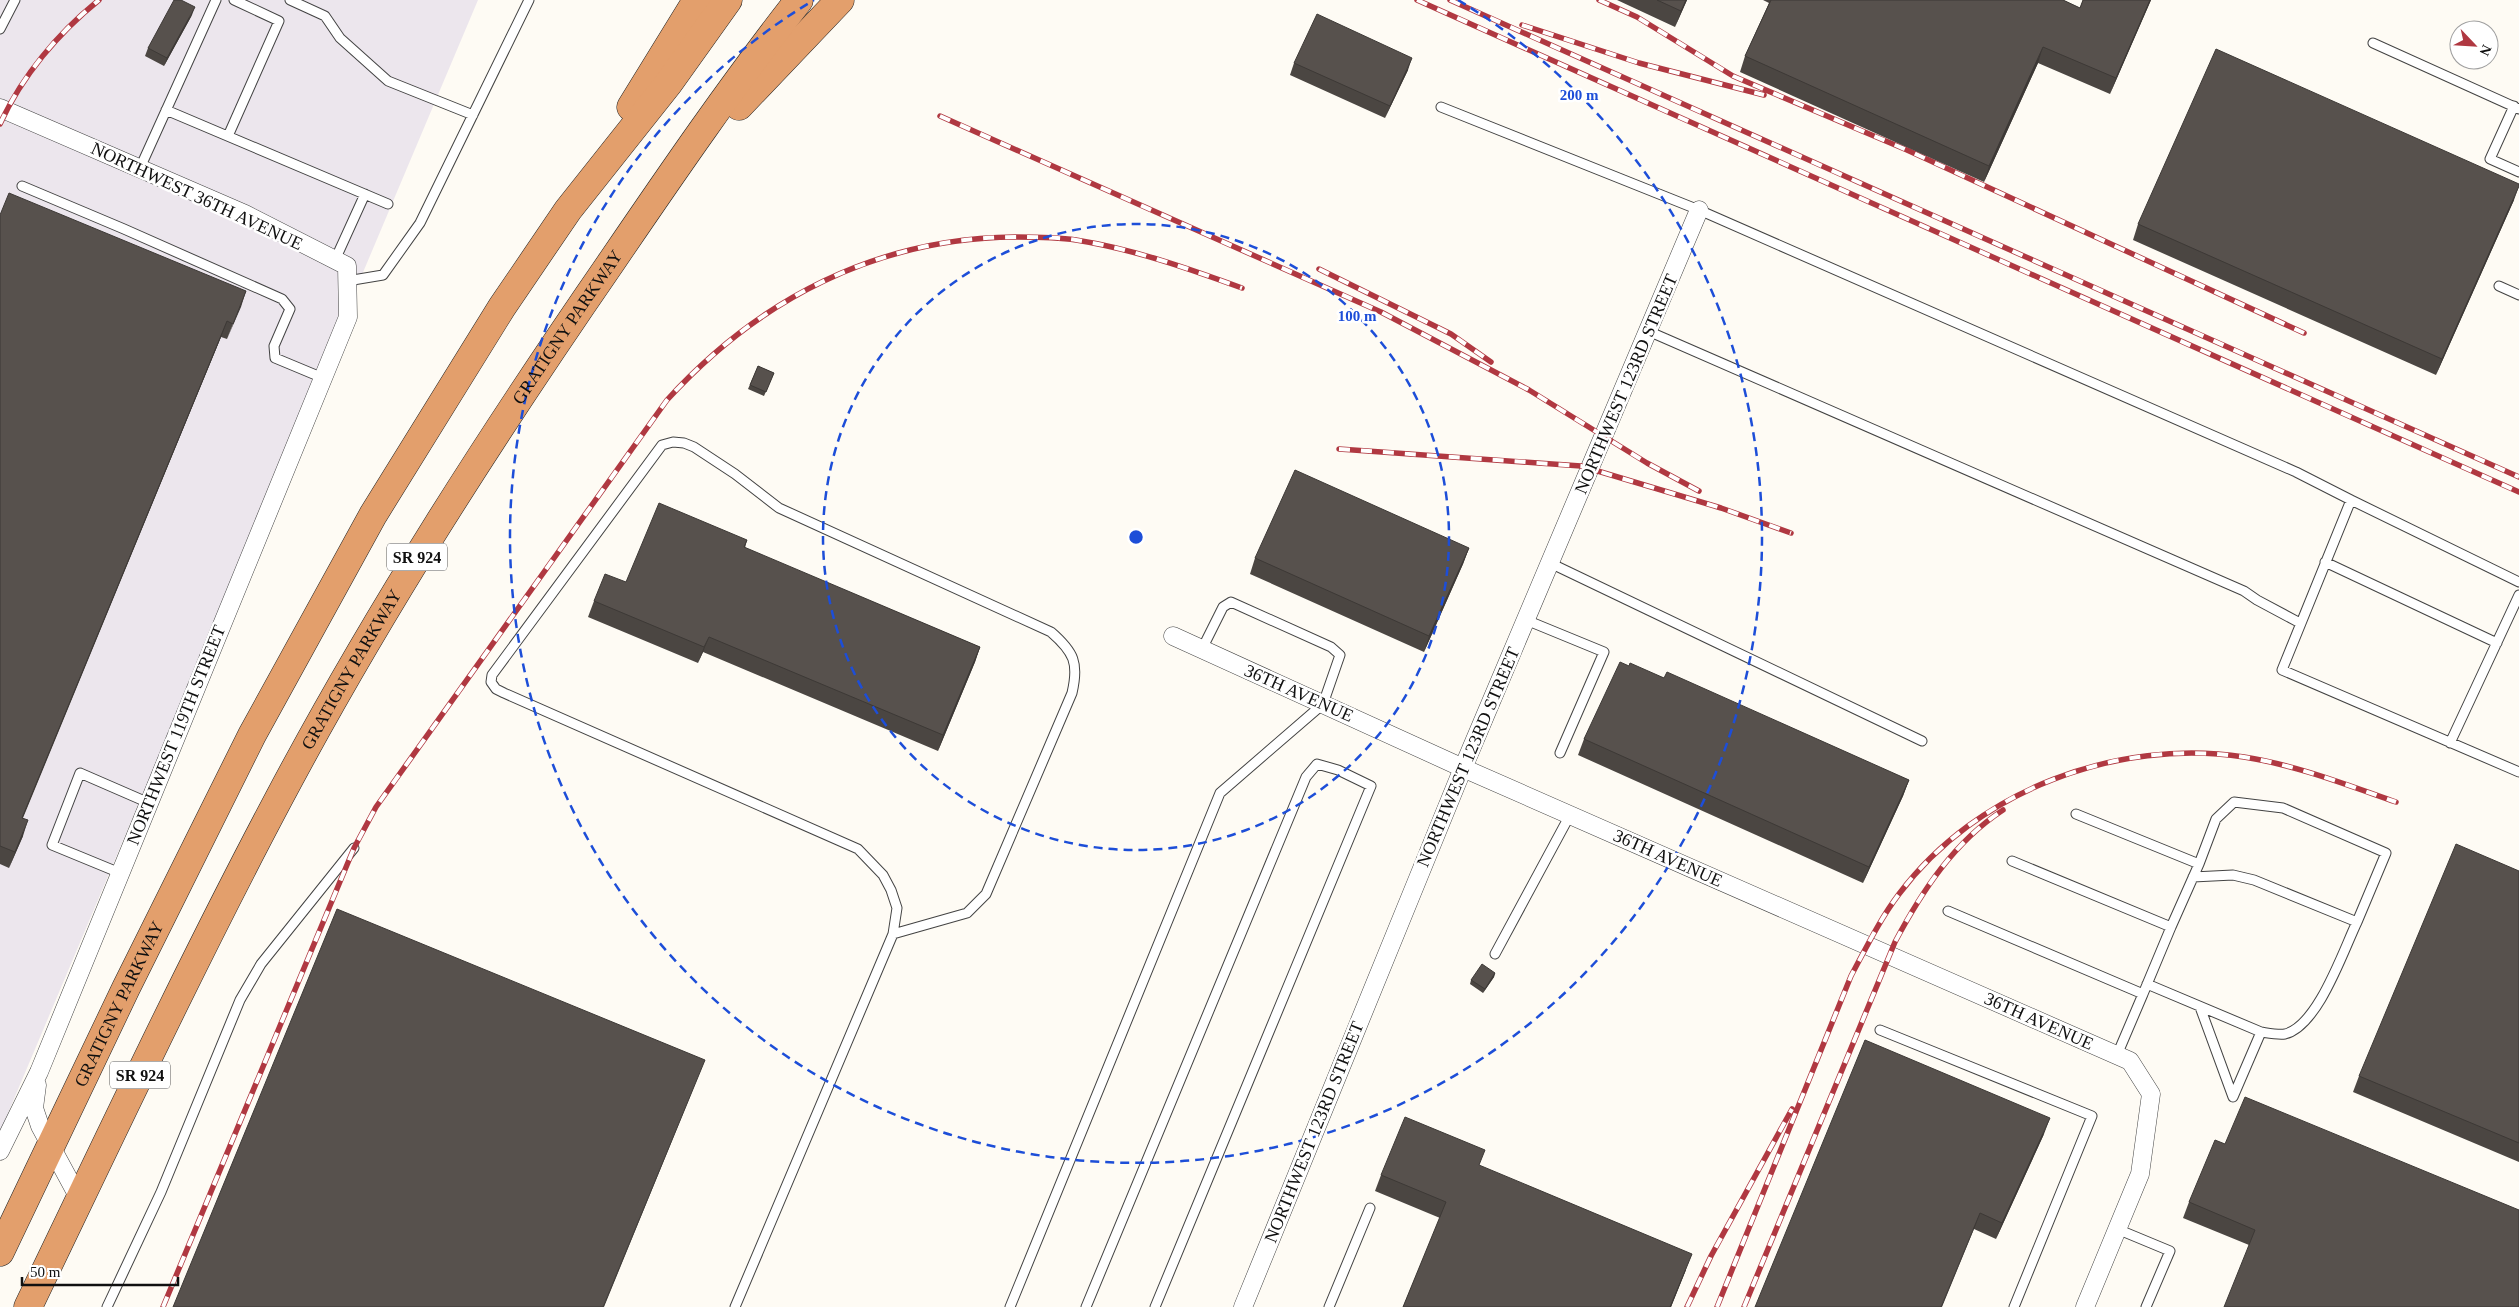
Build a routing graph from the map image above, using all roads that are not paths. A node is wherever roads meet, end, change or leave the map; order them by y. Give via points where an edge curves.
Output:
1 (15, 0) edge
2 (216, 0) edge
3 (234, 0) edge
4 (290, 0) edge
5 (530, 0) edge
6 (697, 0) edge
7 (728, 0) edge
8 (799, 0) edge
9 (840, 0) edge
10 (0, 29) edge
11 (2373, 43) dead end
12 (659, 80) junction
13 (1441, 107) dead end
14 (0, 108) edge
15 (2517, 108) edge
16 (166, 110) junction
17 (725, 112) junction
18 (473, 114) junction
19 (228, 136) junction
20 (140, 168) junction
21 (2519, 172) edge
22 (22, 186) dead end
23 (365, 194) junction
24 (388, 204) dead end
25 (1698, 210) junction
26 (335, 260) junction
27 (347, 281) junction
28 (2499, 286) dead end
29 (2519, 295) edge
30 (348, 317) joint
31 (1648, 331) junction
32 (323, 378) junction
33 (2351, 500) junction
34 (2325, 562) junction
35 (1550, 563) junction
36 (2519, 582) edge
37 (2519, 595) edge
38 (1526, 620) junction
39 (2300, 623) junction
40 (1173, 636) dead end
41 (2497, 643) junction
42 (1202, 649) junction
43 (1324, 704) junction
44 (1922, 741) dead end
45 (2450, 743) junction
46 (1560, 753) dead end
47 (1463, 768) junction
48 (2519, 772) edge
49 (149, 803) junction
50 (2076, 814) dead end
51 (1570, 815) junction
52 (354, 848) dead end
53 (2012, 861) dead end
54 (2199, 864) junction
55 (120, 873) junction
56 (2193, 877) junction
57 (1948, 911) dead end
58 (2357, 922) junction
59 (2171, 928) junction
60 (893, 934) junction
61 (1495, 954) dead end
62 (2147, 984) junction
63 (2143, 994) junction
64 (2200, 1007) junction
65 (1880, 1030) dead end
66 (2261, 1032) junction
67 (2117, 1055) junction
68 (39, 1072) junction
69 (50, 1146) junction
70 (0, 1152) edge
71 (80, 1200) junction
72 (1370, 1208) dead end
73 (2117, 1229) junction
74 (0, 1252) edge
75 (28, 1307) edge
76 (107, 1307) edge
77 (735, 1307) edge
78 (1010, 1307) edge
79 (1086, 1307) edge
80 (1155, 1307) edge
81 (1243, 1307) edge
82 (1329, 1307) edge
83 (2014, 1307) edge
84 (2085, 1307) edge
85 (2146, 1307) edge

1 - 10 lane
2 - 16 lane
3 - 19 lane via 279,21
4 - 18 lane via 325,16 340,38 388,81
5 - 18 lane
6 - 12 highway
7 - 12 highway, GRATIGNY PARKWAY
8 - 17 highway
9 - 17 highway
11 - 15 lane
12 - 69 highway, GRATIGNY PARKWAY / SR 924 via 502,307 373,514 252,735
13 - 25 lane
14 - 20 street, NORTHWEST 36TH AVENUE
15 - 21 lane via 2490,159
16 - 19 lane
16 - 20 lane
17 - 71 highway, GRATIGNY PARKWAY / SR 924 via 665,184 544,360 408,572 279,798
18 - 27 lane via 420,223 383,275
19 - 23 lane
20 - 26 street, NORTHWEST 36TH AVENUE via 245,214
22 - 32 lane via 282,299 290,309 274,346 275,358
23 - 24 lane
23 - 26 lane
25 - 31 street, NORTHWEST 123RD STREET
25 - 33 lane via 2296,472
26 - 27 street, NORTHWEST 36TH AVENUE via 347,266
27 - 30 street, NORTHWEST 36TH AVENUE
28 - 29 lane
30 - 32 street, NORTHWEST 119TH STREET
31 - 35 street, NORTHWEST 123RD STREET
31 - 39 lane via 2244,591
32 - 49 street, NORTHWEST 119TH STREET
33 - 34 lane
33 - 36 lane
34 - 39 lane
34 - 41 lane
35 - 38 street, NORTHWEST 123RD STREET
35 - 44 lane
37 - 41 lane
38 - 46 lane via 1604,652
38 - 47 street, NORTHWEST 123RD STREET
39 - 45 lane via 2282,670
40 - 42 street, 36TH AVENUE
41 - 45 lane
42 - 43 street, 36TH AVENUE
42 - 43 lane via 1223,607 1231,602 1332,647 1340,655
43 - 47 street, 36TH AVENUE
43 - 78 lane via 1220,793
45 - 48 lane
47 - 51 street, 36TH AVENUE
47 - 81 street, NORTHWEST 123RD STREET
49 - 55 street, NORTHWEST 119TH STREET
49 - 55 lane via 80,773 52,845
50 - 54 lane
51 - 61 lane
51 - 67 street, 36TH AVENUE
52 - 76 lane via 261,964 240,1000 161,1192
53 - 59 lane
54 - 56 lane
54 - 58 lane via 2216,819 2234,802 2283,808 2386,854
55 - 68 street, NORTHWEST 119TH STREET
56 - 58 lane via 2233,875 2254,880
56 - 59 lane
57 - 63 lane
58 - 66 lane via 2314,1010 2285,1034
59 - 62 lane
60 - 60 lane via 897,908 891,890 883,875 858,849 504,693 491,682 492,675 662,445 684,442 694,447 779,508 1051,632 1071,652 1075,665 1072,693 986,894 967,913
60 - 77 lane
62 - 63 lane
62 - 64 lane
63 - 67 lane
64 - 66 lane
64 - 66 lane via 2233,1097
65 - 83 lane via 2092,1116
67 - 73 street, 36TH AVENUE via 2130,1061 2151,1094 2140,1174
68 - 69 street via 34,1108
68 - 70 street, NORTHWEST 119TH STREET
69 - 71 street
69 - 74 highway, SR 924
71 - 75 highway, SR 924
72 - 82 lane
73 - 84 street
73 - 85 lane via 2170,1251
79 - 80 lane via 1306,777 1318,764 1338,770 1370,786

